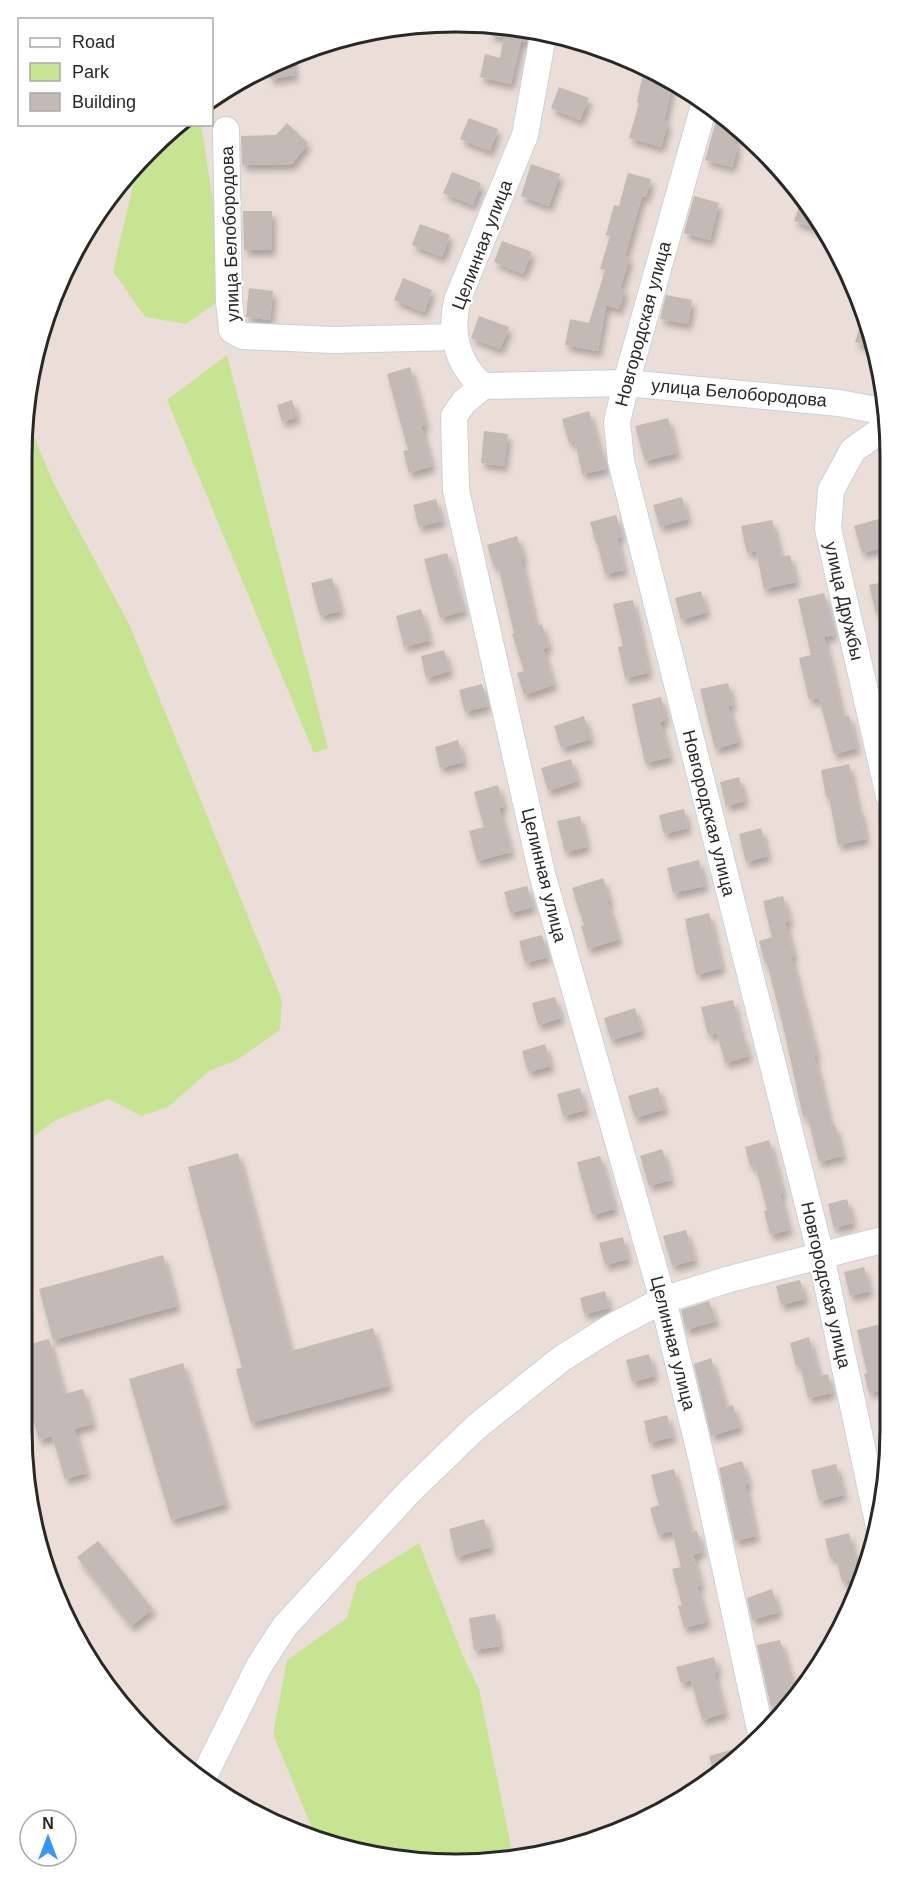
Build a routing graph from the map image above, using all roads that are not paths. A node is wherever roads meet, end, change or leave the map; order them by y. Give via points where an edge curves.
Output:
1 (542, 41) edge
2 (703, 111) edge
3 (226, 130) dead end
4 (454, 337) junction
5 (626, 383) junction
6 (483, 387) junction
7 (878, 410) edge
8 (880, 431) edge
9 (880, 757) edge
10 (880, 1241) edge
11 (821, 1256) junction
12 (663, 1300) junction
13 (874, 1503) edge
14 (759, 1726) edge
15 (206, 1773) edge

1 - 4 street, Целинная улица via 525,135 458,298 453,315
2 - 5 street, Новгородская улица
3 - 4 street, улица Белобородова via 228,301 232,330 243,336 333,340
4 - 6 street, Целинная улица via 462,364
5 - 6 street, улица Белобородова
5 - 7 street, улица Белобородова via 839,403
5 - 11 street, Новгородская улица via 617,422 621,461
6 - 12 street, Целинная улица via 454,416 456,490 542,874
8 - 9 street, улица Дружбы via 852,450 831,490 828,529
10 - 11 street
11 - 12 street
11 - 13 street, Новгородская улица
12 - 14 street, Целинная улица
12 - 15 street via 561,1359 475,1428 409,1492 285,1626 259,1666

